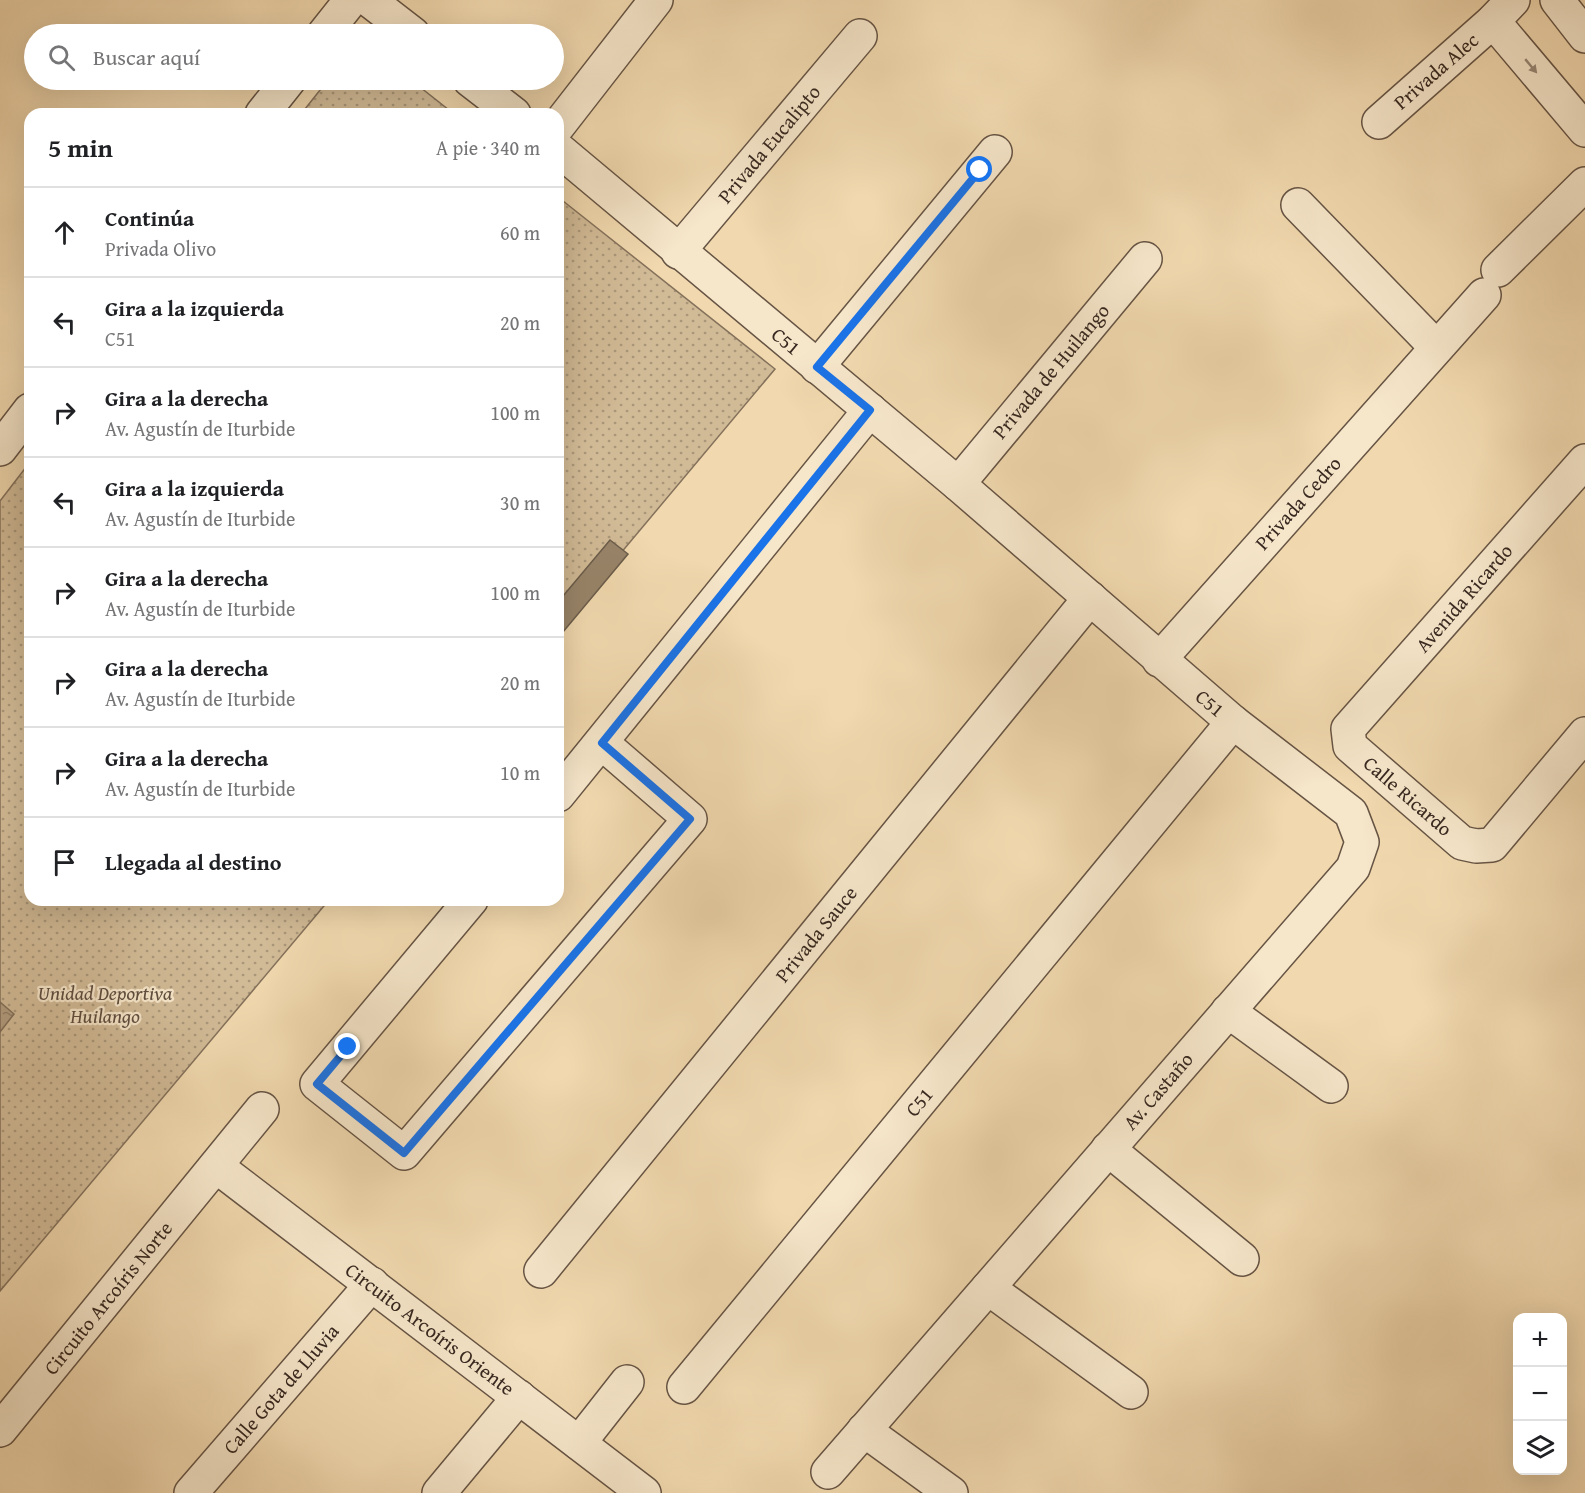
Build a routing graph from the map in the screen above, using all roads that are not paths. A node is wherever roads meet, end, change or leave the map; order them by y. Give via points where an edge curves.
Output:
1 (351, 0) edge
2 (369, 0) edge
3 (656, 0) edge
4 (1557, 0) edge
5 (1503, 10) edge
6 (332, 24) edge
7 (400, 24) edge
8 (860, 36) dead end
9 (1585, 36) edge
10 (281, 90) edge
11 (483, 90) edge
12 (267, 108) edge
13 (506, 108) edge
14 (564, 118) edge
15 (1379, 122) dead end
16 (1585, 130) edge
17 (995, 152) dead end
18 (564, 154) edge
19 (1585, 184) edge
20 (1298, 205) dead end
21 (678, 252) junction
22 (1144, 259) dead end
23 (1436, 347) junction
24 (817, 367) junction
25 (870, 410) junction
26 (24, 418) edge
27 (0, 449) edge
28 (1585, 461) edge
29 (958, 484) junction
30 (1090, 597) junction
31 (1159, 660) junction
32 (1233, 722) junction
33 (1585, 734) edge
34 (1348, 737) joint
35 (602, 743) junction
36 (564, 788) edge
37 (466, 906) edge
38 (1228, 1011) junction
39 (1331, 1086) dead end
40 (262, 1109) dead end
41 (1108, 1149) junction
42 (216, 1166) junction
43 (1242, 1258) dead end
44 (541, 1271) dead end
45 (372, 1284) junction
46 (988, 1288) junction
47 (627, 1382) dead end
48 (684, 1387) dead end
49 (1131, 1392) dead end
50 (519, 1397) junction
51 (0, 1430) edge
52 (864, 1430) junction
53 (579, 1443) junction
54 (828, 1472) dead end
55 (191, 1493) edge
56 (439, 1493) edge
57 (644, 1493) edge
58 (951, 1493) edge

1 - 6 street
2 - 7 street
3 - 14 street
4 - 9 street
5 - 15 street, Privada Alec
5 -> 16 street
8 - 21 street, Privada Eucalipto
10 - 12 street
11 - 13 street
17 - 24 street
18 - 21 street, C51
19 - 23 street, Privada Cedro
20 - 23 street
21 - 24 street, C51
22 - 29 street, Privada de Huilango
23 - 31 street, Privada Cedro
24 - 25 street, C51
25 - 29 street, C51
25 - 35 street
26 - 27 street
28 - 34 street, Avenida Ricardo via 1348,729
29 - 30 street, C51
30 - 31 street, C51
30 - 44 street, Privada Sauce
31 - 32 street, C51
32 - 38 street, Av. Castaño via 1351,813 1362,842 1353,868
32 - 48 street, C51
33 - 34 street, Calle Ricardo via 1492,845 1476,846 1462,843 1350,746
35 - 36 street
35 - 37 street via 690,819 404,1153 317,1084
38 - 39 street
38 - 41 street, Av. Castaño
40 - 42 street, Circuito Arcoíris Norte
41 - 43 street
41 - 46 street, Av. Castaño
42 - 45 street, Circuito Arcoíris Oriente
42 - 51 street, Circuito Arcoíris Norte
45 - 50 street, Circuito Arcoíris Oriente
45 - 55 street, Calle Gota de Lluvia
46 - 49 street
46 - 52 street, Av. Castaño
47 - 53 street
50 - 53 street, Circuito Arcoíris Oriente
50 - 56 street
52 - 54 street, Av. Castaño
52 - 58 street
53 - 57 street, Circuito Arcoíris Oriente

